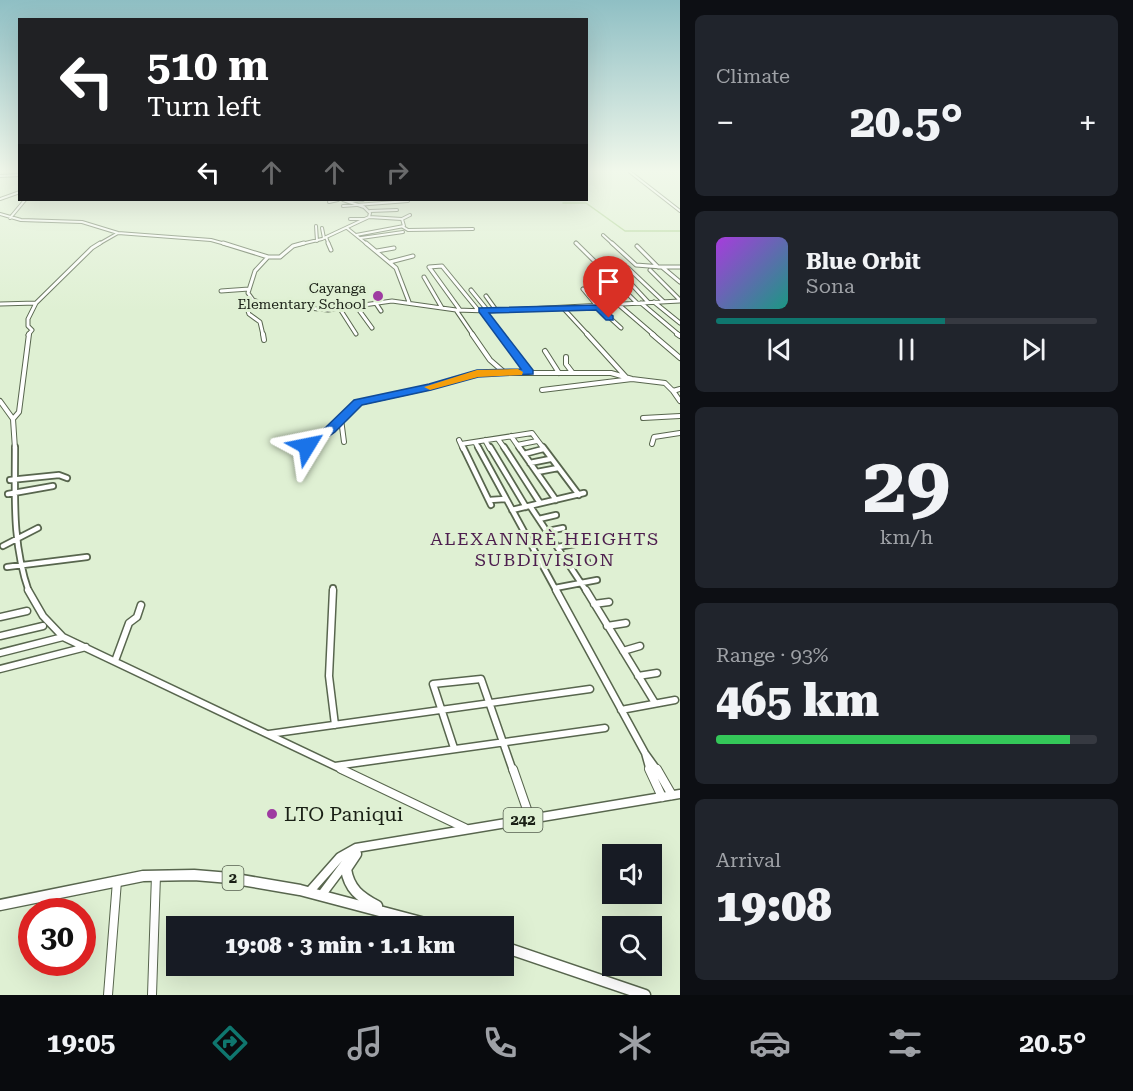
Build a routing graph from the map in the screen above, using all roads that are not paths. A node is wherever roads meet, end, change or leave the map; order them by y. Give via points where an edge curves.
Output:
1 (18, 218) edge
2 (360, 218) edge
3 (368, 218) edge
4 (383, 218) edge
5 (350, 219) dead end
6 (402, 219) joint
7 (343, 222) dead end
8 (316, 226) dead end
9 (333, 227) dead end
10 (403, 227) junction
11 (322, 228) dead end
12 (348, 228) junction
13 (473, 229) dead end
14 (403, 232) dead end
15 (118, 233) junction
16 (183, 233) dead end
17 (336, 233) junction
18 (356, 235) junction
19 (603, 235) dead end
20 (181, 238) junction
21 (325, 238) junction
22 (360, 238) junction
23 (315, 241) junction
24 (576, 243) dead end
25 (313, 246) dead end
26 (637, 246) dead end
27 (394, 248) dead end
28 (331, 250) dead end
29 (377, 251) junction
30 (413, 256) dead end
31 (268, 257) junction
32 (609, 260) dead end
33 (390, 262) junction
34 (660, 267) junction
35 (680, 267) edge
36 (628, 268) dead end
37 (650, 270) dead end
38 (424, 277) dead end
39 (680, 282) edge
40 (592, 287) dead end
41 (249, 289) junction
42 (583, 289) dead end
43 (471, 290) dead end
44 (221, 291) dead end
45 (486, 296) dead end
46 (253, 300) junction
47 (663, 301) junction
48 (679, 301) edge
49 (409, 302) junction
50 (648, 302) junction
51 (654, 302) junction
52 (36, 303) junction
53 (375, 303) junction
54 (639, 303) junction
55 (0, 304) edge
56 (619, 305) junction
57 (356, 306) junction
58 (611, 306) junction
59 (598, 307) junction
60 (442, 308) junction
61 (340, 309) junction
62 (564, 309) junction
63 (458, 310) junction
64 (480, 310) junction
65 (488, 310) junction
66 (496, 310) junction
67 (381, 311) dead end
68 (680, 323) edge
69 (372, 328) dead end
70 (621, 328) dead end
71 (356, 334) dead end
72 (680, 336) edge
73 (264, 340) dead end
74 (516, 342) dead end
75 (507, 344) junction
76 (544, 351) dead end
77 (566, 357) dead end
78 (680, 358) edge
79 (529, 372) junction
80 (572, 372) junction
81 (505, 373) junction
82 (559, 373) junction
83 (626, 377) junction
84 (632, 379) junction
85 (680, 389) edge
86 (542, 390) dead end
87 (673, 391) junction
88 (0, 401) edge
89 (680, 401) edge
90 (680, 416) edge
91 (643, 418) dead end
92 (13, 419) junction
93 (341, 419) junction
94 (680, 433) edge
95 (511, 436) junction
96 (498, 439) junction
97 (485, 440) junction
98 (537, 441) junction
99 (344, 442) dead end
100 (475, 442) junction
101 (652, 444) dead end
102 (517, 445) junction
103 (307, 446) dead end
104 (543, 449) junction
105 (524, 454) junction
106 (550, 459) junction
107 (530, 462) junction
108 (558, 468) junction
109 (537, 472) junction
110 (66, 477) dead end
111 (10, 480) junction
112 (53, 486) dead end
113 (505, 499) junction
114 (556, 500) junction
115 (540, 503) junction
116 (528, 506) junction
117 (512, 510) junction
118 (556, 515) dead end
119 (539, 519) junction
120 (38, 528) dead end
121 (563, 528) dead end
122 (548, 531) junction
123 (4, 534) dead end
124 (575, 544) dead end
125 (3, 546) junction
126 (558, 547) junction
127 (87, 557) dead end
128 (586, 561) dead end
129 (569, 564) junction
130 (7, 567) junction
131 (9, 575) dead end
132 (597, 580) dead end
133 (582, 583) junction
134 (333, 588) dead end
135 (555, 588) junction
136 (609, 602) dead end
137 (21, 603) dead end
138 (594, 604) junction
139 (141, 605) dead end
140 (0, 617) edge
141 (626, 622) dead end
142 (608, 626) junction
143 (0, 636) edge
144 (63, 637) junction
145 (640, 646) dead end
146 (86, 647) junction
147 (623, 651) junction
148 (0, 653) edge
149 (115, 661) junction
150 (0, 669) edge
151 (657, 673) dead end
152 (638, 676) junction
153 (590, 689) dead end
154 (675, 700) dead end
155 (490, 703) junction
156 (655, 703) junction
157 (441, 710) junction
158 (621, 710) junction
159 (335, 725) junction
160 (605, 728) dead end
161 (268, 734) junction
162 (503, 741) junction
163 (454, 748) junction
164 (645, 753) junction
165 (335, 766) junction
166 (665, 782) junction
167 (656, 784) junction
168 (676, 795) edge
169 (662, 797) junction
170 (530, 818) junction
171 (467, 829) junction
172 (353, 852) junction
173 (156, 875) junction
174 (117, 881) junction
175 (310, 891) junction
176 (323, 893) junction
177 (0, 905) edge
178 (388, 912) junction
179 (402, 916) edge
180 (514, 950) edge
181 (108, 995) edge
182 (152, 995) edge
183 (645, 995) edge

1 - 15 street via 82,222
2 - 5 street
3 - 12 street
4 - 6 street
6 - 10 street
7 - 12 street
8 - 23 street
9 - 17 street
10 - 13 street
10 - 18 street
11 - 21 street
12 - 17 street
12 - 18 street
14 - 22 street
15 - 20 street
15 - 52 street via 92,248
16 - 20 street
17 - 21 street
18 - 22 street
19 - 34 street via 636,265
20 - 31 street via 214,241
21 - 23 street
21 - 28 street
22 - 29 street
23 - 25 street
23 - 31 street via 293,246 280,257
24 - 54 street
26 - 34 street
27 - 29 street
29 - 33 street
30 - 33 street
31 - 41 street via 255,272
32 - 50 street
33 - 49 street
34 - 35 street
34 - 39 street
36 - 47 street
37 - 48 street
38 - 60 street
40 - 58 street
41 - 44 street
41 - 46 street
42 - 59 street
43 - 65 street
45 - 66 street
46 - 61 street
46 - 73 street via 246,305 249,314 260,322
47 - 48 street
47 - 51 street
49 - 53 street
49 - 60 street
50 - 51 street
50 - 54 street
51 - 68 street
52 - 55 street
52 - 92 street via 28,320 32,330 28,336 19,412
53 - 57 street
53 - 67 street
54 - 56 street
54 - 72 street
56 - 58 street
56 - 78 street
57 - 61 street
57 - 69 street
58 - 59 street
59 - 62 street
59 - 70 street
60 - 63 street
61 - 71 street
62 - 66 street
62 - 83 street
63 - 64 street
63 - 64 street via 429,267 442,266
63 - 81 street via 490,360
64 - 65 street
64 - 75 street
65 - 66 street
74 - 75 street
75 - 79 street
76 - 82 street
77 - 80 street
79 - 81 street
79 - 82 street
80 - 82 street
80 - 83 street
81 - 93 street via 477,373 361,402
83 - 84 street
84 - 86 street
84 - 87 street via 665,383
85 - 87 street
87 - 89 street
88 - 92 street
90 - 91 street
92 - 111 street via 16,442
93 - 99 street
93 - 103 street
94 - 101 street via 654,437
95 - 96 street
95 - 98 street via 531,433
95 - 102 street
96 - 97 street
96 - 115 street
97 - 100 street
97 - 116 street
98 - 102 street
98 - 104 street
100 - 113 street
100 - 113 street via 460,442 490,502
102 - 105 street
104 - 105 street
104 - 106 street
105 - 107 street
106 - 107 street
106 - 108 street
107 - 109 street
108 - 109 street
108 - 114 street via 581,494
109 - 114 street
110 - 111 street
111 - 112 street via 8,497
113 - 117 street
114 - 115 street
115 - 116 street
116 - 117 street
116 - 119 street
117 - 135 street
118 - 119 street
119 - 122 street
120 - 125 street
121 - 122 street
122 - 126 street
123 - 125 street
124 - 126 street
125 - 130 street
126 - 129 street
127 - 130 street
128 - 129 street
129 - 133 street
130 - 131 street
132 - 133 street
133 - 135 street
133 - 138 street
134 - 159 street via 329,676
135 - 158 street
136 - 138 street
137 - 140 street via 30,613
138 - 142 street
139 - 149 street via 137,617 129,623
141 - 142 street
142 - 147 street
143 - 144 street via 41,623
144 - 146 street
144 - 148 street
145 - 147 street
146 - 149 street
146 - 150 street
147 - 152 street
149 - 161 street
151 - 152 street
152 - 156 street
153 - 155 street
154 - 156 street
155 - 157 street
155 - 157 street via 481,679 435,682 433,687
155 - 162 street
156 - 158 street
157 - 159 street
157 - 163 street
158 - 164 street
159 - 161 street
160 - 162 street
161 - 165 street
162 - 163 street
162 - 170 street
163 - 165 street
164 - 166 street
164 - 167 street
165 - 171 street
166 - 167 street
166 - 168 street
167 - 169 street
168 - 169 main road, 242
169 - 170 main road, 242
170 - 171 main road, 242
171 - 172 main road, 242
172 - 175 main road, 242 via 333,864
172 - 176 main road, 242
172 - 178 highway via 346,869 350,886 358,896
173 - 174 highway, 2
173 - 175 highway, 2 via 244,878
173 - 182 street
174 - 177 highway, 2
174 - 181 street
175 - 176 highway, 2
176 - 178 highway, 2
178 - 179 highway, 2
180 - 183 highway

